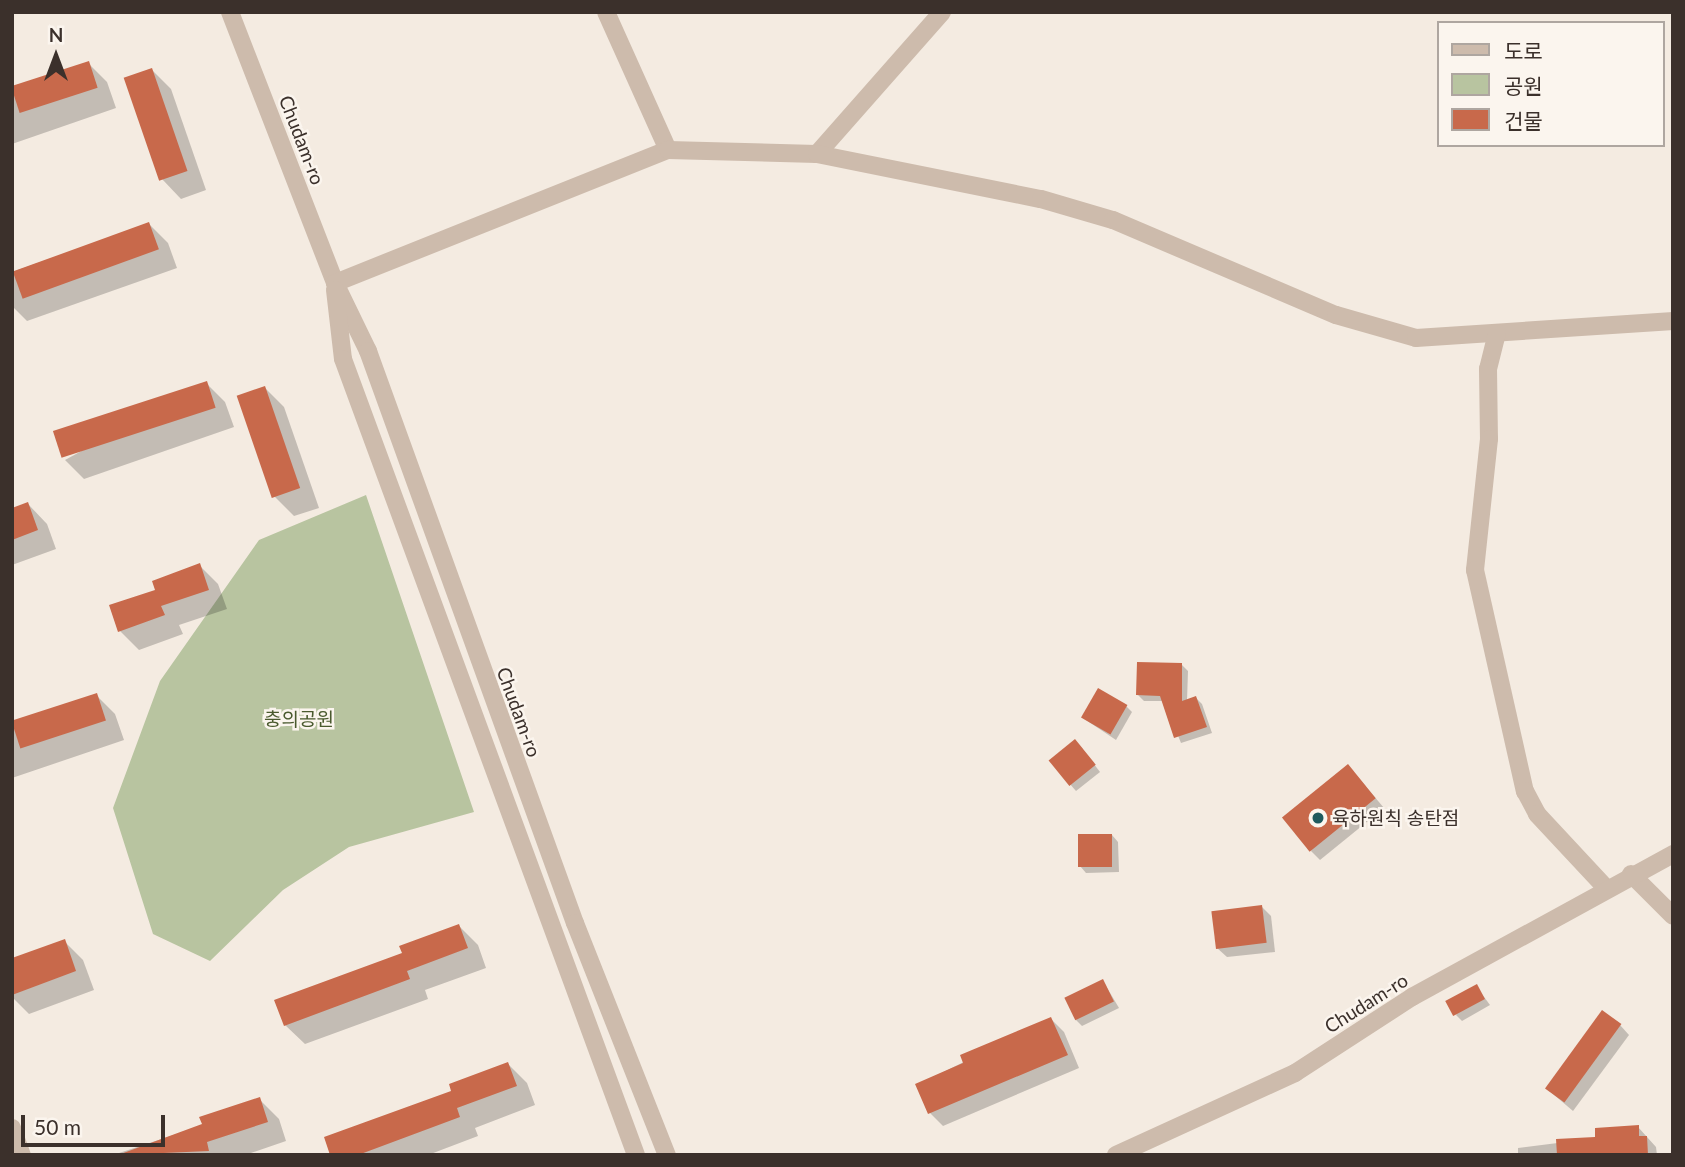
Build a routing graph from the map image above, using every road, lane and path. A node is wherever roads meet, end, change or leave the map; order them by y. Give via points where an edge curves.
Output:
1 (230, 12) edge
2 (606, 12) edge
3 (942, 12) edge
4 (668, 150) junction
5 (817, 154) junction
6 (335, 283) junction
7 (1673, 321) edge
8 (1496, 333) junction
9 (1673, 854) edge
10 (1631, 874) junction
11 (1606, 888) junction
12 (1673, 916) edge
13 (12, 1128) edge
14 (22, 1155) edge
15 (636, 1155) edge
16 (667, 1155) edge
17 (1116, 1155) edge

1 - 6 street, Chudam-ro
2 - 4 street
3 - 5 street
4 - 5 street
4 - 6 street
5 - 8 street via 1041,199 1113,220 1375,329 1416,338
6 - 15 street, Chudam-ro via 343,359
6 - 16 street, Chudam-ro via 368,351 575,923
7 - 8 street
8 - 11 street via 1488,369 1489,439 1475,570 1525,791 1537,814
9 - 10 street, Chudam-ro
10 - 11 street, Chudam-ro
10 - 12 street
11 - 17 street, Chudam-ro via 1412,998 1294,1073
13 - 14 street

